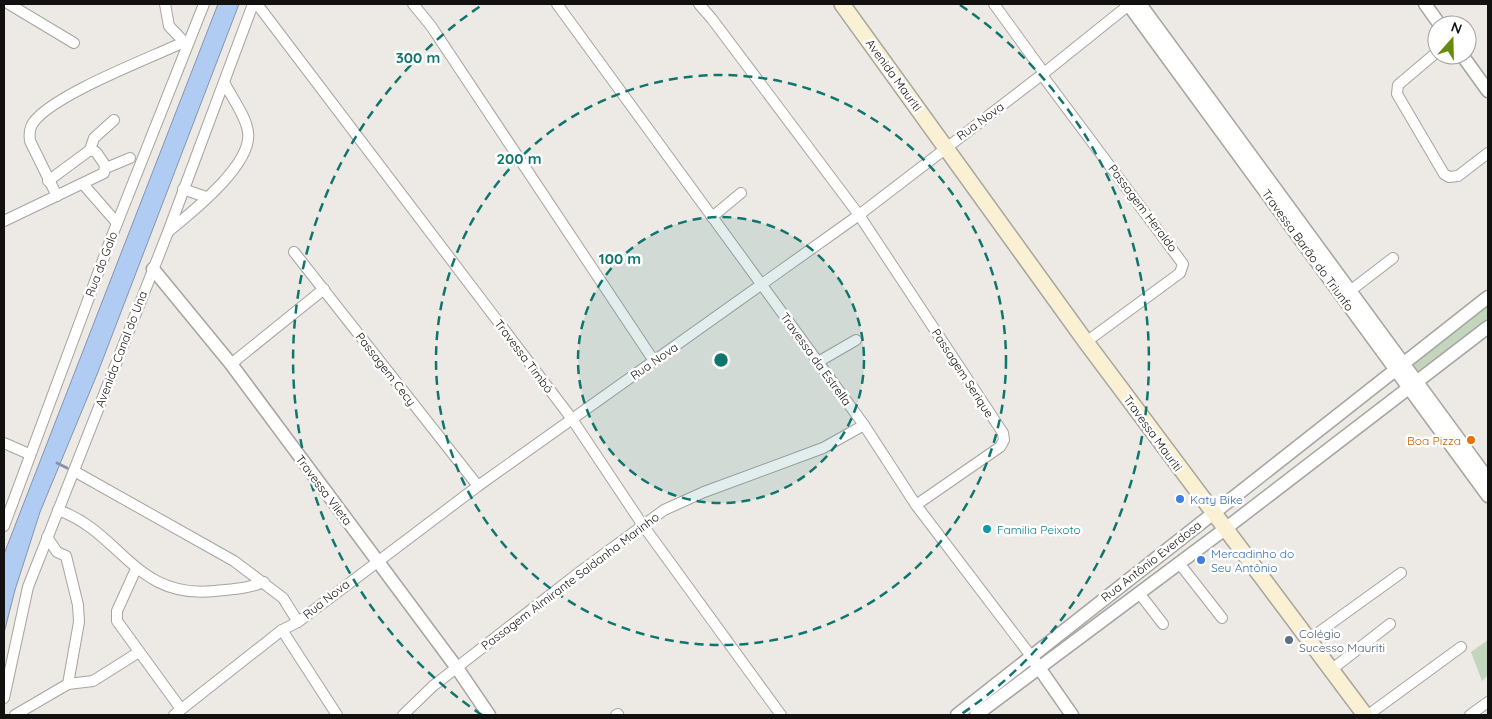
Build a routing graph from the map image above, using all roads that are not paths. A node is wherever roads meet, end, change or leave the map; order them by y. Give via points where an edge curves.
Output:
1 (10, 4) edge
2 (166, 4) edge
3 (204, 4) edge
4 (253, 4) edge
5 (257, 4) edge
6 (413, 4) edge
7 (557, 4) edge
8 (698, 4) edge
9 (842, 4) edge
10 (994, 4) edge
11 (1132, 4) edge
12 (1425, 4) edge
13 (1433, 15) edge
14 (74, 43) dead end
15 (185, 43) junction
16 (1427, 60) edge
17 (1469, 65) edge
18 (1043, 74) junction
19 (225, 84) junction
20 (1488, 91) edge
21 (114, 120) dead end
22 (946, 146) junction
23 (90, 150) junction
24 (1488, 153) edge
25 (130, 158) dead end
26 (106, 168) junction
27 (48, 181) junction
28 (83, 184) junction
29 (183, 189) junction
30 (742, 193) dead end
31 (57, 196) junction
32 (1274, 196) junction
33 (206, 198) junction
34 (859, 215) junction
35 (712, 217) junction
36 (4, 221) edge
37 (116, 223) junction
38 (168, 232) junction
39 (294, 252) dead end
40 (1394, 258) dead end
41 (153, 269) junction
42 (761, 286) junction
43 (324, 290) junction
44 (1350, 291) junction
45 (1488, 297) edge
46 (1488, 327) edge
47 (856, 340) dead end
48 (1086, 342) junction
49 (654, 361) junction
50 (818, 362) junction
51 (231, 364) junction
52 (1398, 366) junction
53 (1412, 384) junction
54 (572, 419) junction
55 (864, 425) junction
56 (4, 443) edge
57 (29, 454) junction
58 (74, 471) junction
59 (1488, 479) edge
60 (478, 486) junction
61 (1488, 496) edge
62 (916, 505) junction
63 (58, 510) junction
64 (1212, 513) junction
65 (642, 524) junction
66 (4, 526) edge
67 (1225, 529) junction
68 (1187, 533) junction
69 (47, 537) junction
70 (1199, 549) junction
71 (377, 560) junction
72 (1179, 563) junction
73 (136, 569) junction
74 (1401, 573) dead end
75 (264, 582) junction
76 (1139, 593) junction
77 (1222, 618) dead end
78 (298, 622) junction
79 (1163, 624) dead end
80 (1390, 624) dead end
81 (282, 630) junction
82 (1308, 640) junction
83 (1461, 647) dead end
84 (139, 652) junction
85 (1031, 656) junction
86 (457, 668) junction
87 (1038, 668) junction
88 (1331, 670) junction
89 (68, 684) junction
90 (4, 698) edge
91 (1488, 702) edge
92 (179, 713) edge
93 (15, 715) edge
94 (337, 715) edge
95 (403, 715) edge
96 (489, 715) edge
97 (781, 715) edge
98 (957, 715) edge
99 (976, 715) edge
100 (1072, 715) edge
101 (1366, 715) edge
102 (1470, 715) edge

1 - 14 street
2 - 15 street via 169,26
3 - 15 street, Rua do Galo
4 - 19 street, Avenida Canal do Una
5 - 54 street, Travessa Timbó
6 - 49 street via 431,26
7 - 35 street, Travessa da Estrella
8 - 34 street
9 - 22 main road, Avenida Mauriti
10 - 18 street
11 - 18 street, Rua Nova
11 - 32 street, Travessa Barão do Triunfo
12 - 13 street
15 - 27 street via 62,98 34,121 29,132 30,141
15 - 37 street, Rua do Galo
16 - 24 street via 1398,85 1397,94 1444,174 1458,176
17 - 20 street
18 - 22 street, Rua Nova
18 - 48 street, Passagem Heraldo via 1183,264 1180,273
19 - 29 street, Avenida Canal do Una
19 - 33 street via 246,124 248,140 243,157
21 - 23 street via 94,138
22 - 34 street, Rua Nova
22 - 48 main road, Travessa Mauriti
23 - 26 street via 96,152
23 - 27 street
25 - 26 street
26 - 28 street
27 - 31 street
28 - 31 street
28 - 37 street
29 - 33 street
29 - 38 street, Avenida Canal do Una
30 - 35 street
31 - 36 street
32 - 44 street, Travessa Barão do Triunfo
32 - 52 street, Travessa Barão do Triunfo
33 - 38 street
34 - 42 street, Rua Nova
34 - 62 street, Passagem Serique via 1004,436 1000,447
35 - 42 street, Travessa da Estrella
37 - 57 street, Rua do Galo
38 - 41 street, Avenida Canal do Una
39 - 43 street, Passagem Cecy
40 - 44 street
41 - 51 street, Travessa Vileta
41 - 58 street, Avenida Canal do Una
42 - 49 street, Rua Nova
42 - 50 street, Travessa da Estrella
43 - 51 street
43 - 60 street, Passagem Cecy
44 - 52 street, Travessa Barão do Triunfo
45 - 52 street, Rua Antônio Everdosa
46 - 53 street, Rua Antônio Everdosa
47 - 50 street
48 - 64 main road, Travessa Mauriti
49 - 54 street, Rua Nova
50 - 55 street, Travessa da Estrella
51 - 71 street, Travessa Vileta
52 - 53 street, Travessa Barão do Triunfo
52 - 64 street, Rua Antônio Everdosa
53 - 59 street, Travessa Barão do Triunfo
53 - 61 street, Travessa Barão do Triunfo
53 - 67 street, Rua Antônio Everdosa
54 - 60 street, Rua Nova
54 - 65 street, Travessa Timbó
55 - 62 street, Travessa da Estrella
55 - 65 street, Passagem Almirante Saldanha Marinho via 814,451 704,492
56 - 57 street
57 - 66 street, Rua do Galo
58 - 63 street, Avenida Canal do Una
58 - 75 street via 196,538
60 - 71 street, Rua Nova
62 - 85 street, Travessa da Estrella
63 - 69 street, Avenida Canal do Una
63 - 73 street via 82,520
64 - 67 main road, Travessa Mauriti
64 - 68 street, Rua Antônio Everdosa
65 - 86 street, Passagem Almirante Saldanha Marinho
65 - 97 street, Travessa Timbó
67 - 70 street, Rua Antônio Everdosa
67 - 82 main road, Travessa Mauriti
68 - 70 street via 1198,537
68 - 85 street, Rua Antônio Everdosa
69 - 89 street via 57,552 66,556 78,606 79,622
69 - 90 street, Avenida Canal do Una via 26,592
70 - 72 street, Rua Antônio Everdosa
71 - 78 street, Rua Nova
71 - 86 street, Travessa Vileta
72 - 76 street, Rua Antônio Everdosa
72 - 77 street
73 - 75 street via 162,584 195,592 248,588
73 - 84 street via 116,615 118,624
74 - 82 street
75 - 78 street via 283,598
76 - 79 street
76 - 87 street, Rua Antônio Everdosa
78 - 81 street, Rua Nova
80 - 88 street
81 - 92 street, Rua Nova
81 - 94 street
82 - 88 main road, Travessa Mauriti
83 - 101 street
84 - 89 street via 93,681
84 - 92 street
85 - 87 street, Travessa da Estrella
85 - 98 street, Rua Antônio Everdosa
86 - 95 street, Passagem Almirante Saldanha Marinho
86 - 96 street, Travessa Vileta
87 - 99 street, Rua Antônio Everdosa
87 - 100 street, Travessa da Estrella
88 - 101 main road, Travessa Mauriti
89 - 93 street
91 - 102 street

